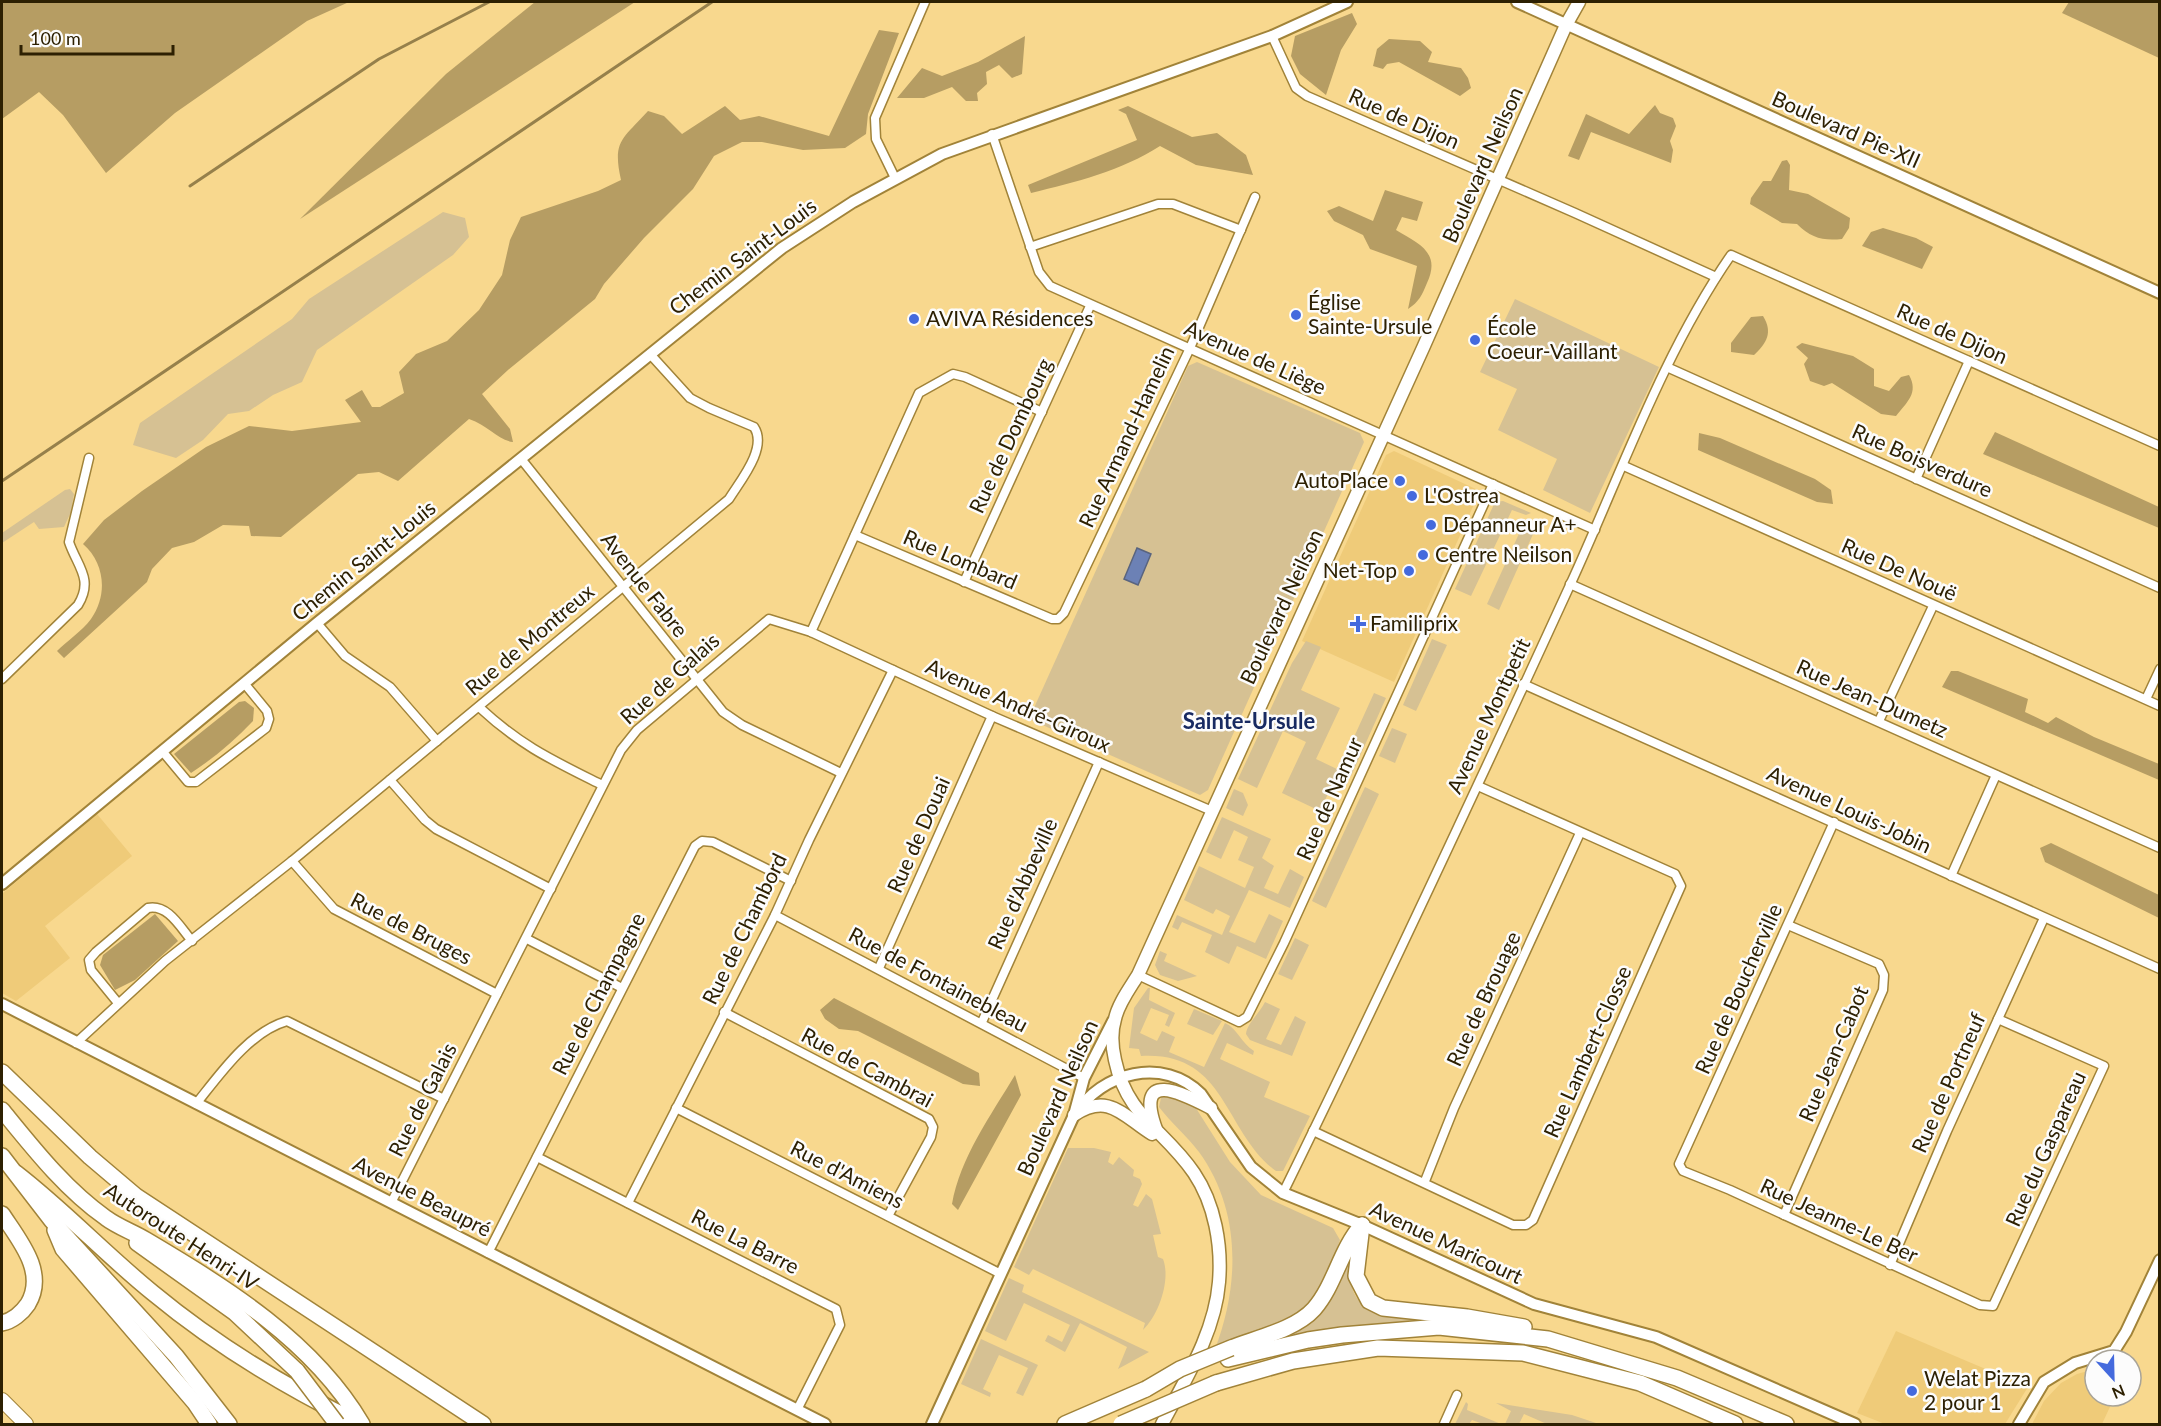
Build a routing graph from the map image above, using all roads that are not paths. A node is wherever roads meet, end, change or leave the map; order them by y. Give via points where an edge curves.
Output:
1 (925, 2) edge
2 (1347, 2) edge
3 (1517, 2) edge
4 (1580, 2) edge
5 (1566, 25) junction
6 (1272, 36) junction
7 (992, 135) junction
8 (895, 178) junction
9 (1498, 180) junction
10 (1255, 197) dead end
11 (1241, 230) junction
12 (1030, 247) junction
13 (1731, 255) joint
14 (1716, 277) junction
15 (2160, 293) edge
16 (1090, 306) junction
17 (1190, 348) junction
18 (650, 354) junction
19 (1969, 361) junction
20 (1669, 368) junction
21 (1042, 412) junction
22 (1383, 433) junction
23 (2159, 443) edge
24 (89, 458) dead end
25 (522, 460) junction
26 (1624, 466) junction
27 (1916, 479) junction
28 (1493, 484) junction
29 (1594, 530) junction
30 (855, 535) junction
31 (964, 582) junction
32 (1570, 584) junction
33 (622, 586) junction
34 (2160, 588) edge
35 (1933, 606) junction
36 (1052, 619) joint
37 (317, 623) junction
38 (811, 632) junction
39 (2160, 669) edge
40 (893, 670) junction
41 (2, 679) edge
42 (696, 679) junction
43 (244, 683) junction
44 (1523, 684) junction
45 (2146, 699) junction
46 (2160, 706) edge
47 (479, 707) junction
48 (992, 716) junction
49 (1879, 721) junction
50 (437, 741) junction
51 (163, 752) junction
52 (1099, 762) junction
53 (841, 773) junction
54 (1996, 775) junction
55 (390, 780) junction
56 (602, 785) junction
57 (1478, 786) junction
58 (1212, 811) junction
59 (1834, 822) junction
60 (1580, 833) junction
61 (2160, 848) edge
62 (292, 861) junction
63 (1951, 876) junction
64 (790, 880) junction
65 (2, 884) edge
66 (551, 889) junction
67 (775, 915) junction
68 (2044, 918) junction
69 (1788, 925) junction
70 (527, 939) junction
71 (192, 941) junction
72 (879, 968) junction
73 (2160, 969) edge
74 (1138, 975) junction
75 (622, 987) junction
76 (497, 994) junction
77 (118, 1003) junction
78 (2, 1004) edge
79 (724, 1012) junction
80 (1115, 1018) junction
81 (1998, 1019) junction
82 (981, 1022) junction
83 (76, 1043) junction
84 (2, 1072) edge
85 (1084, 1078) junction
86 (1119, 1080) junction
87 (444, 1099) junction
88 (196, 1104) junction
89 (676, 1108) junction
90 (1211, 1108) junction
91 (2, 1110) edge
92 (1074, 1115) junction
93 (1313, 1131) junction
94 (1168, 1144) junction
95 (2, 1156) edge
96 (537, 1157) junction
97 (1683, 1171) joint
98 (16, 1173) junction
99 (1425, 1181) junction
100 (1283, 1193) junction
101 (391, 1203) junction
102 (628, 1203) junction
103 (2, 1214) edge
104 (1784, 1215) junction
105 (888, 1216) junction
106 (107, 1219) junction
107 (52, 1221) junction
108 (1362, 1225) junction
109 (488, 1253) junction
110 (2160, 1260) edge
111 (1890, 1264) junction
112 (1001, 1274) junction
113 (1980, 1305) joint
114 (2, 1323) edge
115 (1229, 1354) junction
116 (1677, 1378) junction
117 (332, 1381) junction
118 (1457, 1395) dead end
119 (5, 1402) edge
120 (797, 1410) junction
121 (26, 1425) edge
122 (209, 1425) edge
123 (229, 1425) edge
124 (337, 1425) edge
125 (362, 1425) edge
126 (372, 1425) edge
127 (483, 1425) edge
128 (825, 1425) edge
129 (932, 1425) edge
130 (1065, 1425) edge
131 (1121, 1425) edge
132 (1162, 1425) edge
133 (1444, 1425) edge
134 (1735, 1425) edge
135 (1786, 1425) edge
136 (1855, 1425) edge
137 (2019, 1425) edge

1 - 8 street via 875,118 876,139
2 - 6 street, Chemin Saint-Louis
3 - 5 street, Boulevard Pie-XII
4 - 5 main road, Boulevard Neilson
5 - 9 main road, Boulevard Neilson
5 - 15 street, Boulevard Pie-XII
6 - 7 street, Chemin Saint-Louis
6 - 9 street, Rue de Dijon via 1296,88 1307,96
7 - 8 street, Chemin Saint-Louis
7 - 12 street, Avenue de Liège
8 - 18 street, Chemin Saint-Louis via 782,248
9 - 14 street, Rue de Dijon
9 - 22 main road, Boulevard Neilson
10 - 11 street, Rue Armand-Hamelin
11 - 12 street via 1173,204 1158,204
11 - 17 street, Rue Armand-Hamelin
12 - 16 street, Avenue de Liège via 1044,281
13 - 14 street, Avenue Montpetit
13 - 19 street, Rue de Dijon
14 - 20 street, Avenue Montpetit
16 - 17 street, Avenue de Liège
16 - 21 street, Rue de Dombourg
17 - 22 street, Avenue de Liège
17 - 36 street, Rue Armand-Hamelin via 1064,613
18 - 25 street, Chemin Saint-Louis
18 - 33 street, Rue de Montreux via 690,398 754,427 759,440 729,499
19 - 23 street, Rue de Dijon
19 - 27 street
20 - 26 street, Avenue Montpetit
20 - 27 street, Rue Boisverdure
21 - 30 street via 965,377 952,374 929,385 919,393
21 - 31 street, Rue de Dombourg
22 - 28 street, Avenue de Liège
22 - 58 main road, Boulevard Neilson
24 - 41 street via 69,542 84,571 86,589 78,605
25 - 33 street, Avenue Fabre
25 - 37 street, Chemin Saint-Louis
26 - 29 street, Avenue Montpetit
26 - 35 street, Rue De Nouë
27 - 34 street, Rue Boisverdure
28 - 29 street, Avenue de Liège
28 - 74 street, Rue de Namur via 1247,1017 1239,1022
29 - 32 street, Avenue Montpetit
30 - 31 street, Rue Lombard
30 - 38 street
31 - 36 street, Rue Lombard
32 - 44 street, Avenue Montpetit
32 - 49 street, Rue Jean-Dumetz
33 - 42 street, Avenue Fabre
33 - 47 street, Rue de Montreux
35 - 45 street, Rue De Nouë
35 - 49 street
37 - 43 street, Chemin Saint-Louis
37 - 50 street via 345,656 390,687
38 - 40 street, Avenue André-Giroux
38 - 42 street, Rue de Galais via 769,619
39 - 45 street
40 - 48 street, Avenue André-Giroux
40 - 53 street, Rue de Chambord
42 - 53 street, Avenue Fabre via 732,719
42 - 56 street, Rue de Galais via 637,730
43 - 51 street, Chemin Saint-Louis
43 - 51 street via 267,711 270,719 266,728 196,782 188,782
44 - 57 street, Avenue Montpetit
44 - 59 street, Avenue Louis-Jobin
45 - 46 street, Rue De Nouë
47 - 50 street, Rue de Montreux
47 - 56 street via 526,747
48 - 52 street, Avenue André-Giroux
48 - 72 street, Rue de Douai
49 - 54 street, Rue Jean-Dumetz
50 - 55 street, Rue de Montreux
51 - 65 street, Chemin Saint-Louis
52 - 58 street, Avenue André-Giroux
52 - 82 street, Rue d'Abbeville
53 - 64 street, Rue de Chambord
54 - 61 street, Rue Jean-Dumetz
54 - 63 street
55 - 62 street, Rue de Montreux
55 - 66 street via 436,829
56 - 66 street, Rue de Galais
57 - 60 street, Rue Lambert-Closse
57 - 93 street, Avenue Montpetit
58 - 74 main road, Boulevard Neilson
59 - 63 street, Avenue Louis-Jobin
59 - 69 street, Rue de Boucherville
60 - 99 street, Rue de Brouage via 1454,1108
60 - 99 street, Rue Lambert-Closse via 1675,874 1679,892 1533,1220 1526,1225 1513,1225
62 - 71 street, Rue de Montreux
62 - 76 street, Rue de Bruges via 334,909
63 - 68 street, Avenue Louis-Jobin
64 - 67 street, Rue de Chambord
64 - 75 street, Rue de Champagne via 713,842 702,841 695,846
66 - 70 street, Rue de Galais
67 - 72 street, Rue de Fontainebleau
67 - 79 street, Rue de Chambord
68 - 73 street, Avenue Louis-Jobin
68 - 81 street, Rue de Portneuf
69 - 97 street, Rue de Boucherville via 1679,1164
69 - 104 street, Rue Jean-Cabot via 1879,964 1884,975 1883,990
70 - 75 street
70 - 76 street, Rue de Galais
71 - 77 street, Rue de Montreux
71 - 77 street via 165,910 158,906 148,908 89,960 91,970
72 - 82 street, Rue de Fontainebleau
74 - 80 main road, Boulevard Neilson
75 - 96 street, Rue de Champagne
76 - 87 street, Rue de Galais
77 - 83 street, Rue de Montreux
78 - 83 street, Avenue Beaupré
79 - 89 street, Rue de Chambord
79 - 105 street, Rue de Cambrai via 929,1119 933,1127 931,1137
80 - 85 street, Boulevard Neilson
80 - 86 main road via 1113,1049
81 - 111 street, Rue de Portneuf
81 - 113 street, Rue du Gaspareau via 2104,1066 1996,1302 1989,1308
82 - 85 street, Rue de Fontainebleau
83 - 88 street, Avenue Beaupré
84 - 127 highway via 136,1196
85 - 92 street, Boulevard Neilson
86 - 90 street, Avenue Maricourt via 1139,1072 1164,1072 1193,1085
86 - 92 street, Avenue Maricourt via 1089,1095
86 - 94 main road via 1135,1108
87 - 88 street via 287,1021 275,1025 243,1050
87 - 101 street, Rue de Galais
88 - 101 street, Avenue Beaupré
89 - 102 street, Rue de Chambord
89 - 105 street, Rue d'Amiens
90 - 94 main road via 1173,1089 1155,1094 1152,1118
90 - 100 street, Avenue Maricourt via 1251,1167
91 - 106 highway, Autoroute Henri-IV via 60,1177
92 - 94 main road via 1087,1107 1104,1105
92 - 112 street, Boulevard Neilson
93 - 99 street, Rue Lambert-Closse
93 - 100 street, Avenue Montpetit
94 - 132 main road via 1194,1173 1207,1198 1216,1227 1220,1269 1217,1299 1207,1333
95 - 98 highway
96 - 102 street, Rue La Barre
96 - 109 street, Rue de Champagne
97 - 104 street, Rue Jeanne-Le Ber
98 - 107 highway
98 - 125 highway via 154,1294 248,1363
100 - 108 street, Avenue Maricourt
101 - 109 street, Avenue Beaupré
102 - 120 street, Rue La Barre via 836,1309 840,1325
103 - 114 highway via 25,1250 35,1281 25,1308
104 - 111 street, Rue Jeanne-Le Ber
105 - 112 street, Rue d'Amiens
106 - 117 highway, Autoroute Henri-IV via 233,1293
106 - 124 highway, bridge via 157,1260 235,1313 297,1371
107 - 122 highway via 63,1249 180,1385
107 - 123 highway via 176,1356
108 - 115 highway via 1349,1240 1324,1293 1308,1315
108 - 116 highway via 1356,1276 1369,1300 1383,1308 1467,1317 1558,1334 1656,1365
108 - 136 street, Avenue Maricourt via 1534,1304 1656,1337
109 - 120 street, Avenue Beaupré
110 - 137 street via 2114,1351 2075,1364 2043,1382
111 - 113 street, Rue Jeanne-Le Ber
112 - 129 street, Boulevard Neilson
115 - 116 highway via 1320,1338 1440,1327 1548,1339
115 - 130 highway, bridge
116 - 135 highway
117 - 125 highway, Autoroute Henri-IV
117 - 126 highway via 348,1393
118 - 133 street
119 - 121 highway
120 - 128 street, Avenue Beaupré
131 - 134 highway, bridge via 1216,1383 1293,1361 1378,1348 1523,1353 1640,1383

